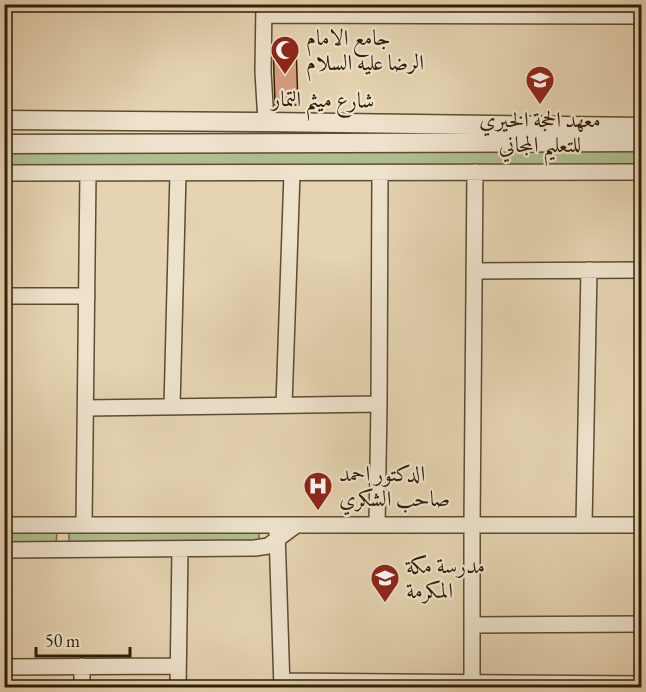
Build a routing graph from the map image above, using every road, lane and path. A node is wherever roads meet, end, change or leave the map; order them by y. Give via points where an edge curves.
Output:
1 (264, 10) edge
2 (642, 16) edge
3 (4, 120) edge
4 (266, 122) junction
5 (642, 128) edge
6 (642, 142) edge
7 (4, 144) edge
8 (475, 172) junction
9 (642, 172) edge
10 (4, 173) edge
11 (88, 173) junction
12 (178, 173) junction
13 (292, 173) junction
14 (380, 173) junction
15 (589, 270) junction
16 (642, 270) edge
17 (474, 271) junction
18 (4, 296) edge
19 (87, 296) junction
20 (379, 404) junction
21 (284, 405) junction
22 (172, 407) junction
23 (86, 408) junction
24 (4, 525) edge
25 (63, 525) junction
26 (84, 525) junction
27 (377, 525) junction
28 (472, 525) junction
29 (584, 525) junction
30 (642, 525) edge
31 (277, 533) junction
32 (4, 550) edge
33 (180, 550) junction
34 (62, 551) junction
35 (642, 624) edge
36 (474, 625) junction
37 (82, 666) junction
38 (178, 666) junction
39 (4, 667) edge
40 (472, 683) junction
41 (282, 684) edge
42 (642, 684) edge
43 (389, 685) edge
44 (493, 685) edge
45 (592, 686) edge
46 (82, 687) edge
47 (178, 687) edge

1 - 2 street
1 - 4 street
3 - 4 street, شارع ميثم التمار
4 - 5 street, شارع ميثم التمار
6 - 7 street, شارع ميثم التمار
8 - 9 street
8 - 14 street
8 - 17 street
10 - 11 street
11 - 12 street
11 - 19 street
12 - 13 street
12 - 22 street
13 - 14 street
13 - 21 street
14 - 20 street
15 - 16 street
15 - 17 street
15 - 29 street
17 - 28 street
18 - 19 street
19 - 23 street
20 - 21 street
20 - 27 street
21 - 22 street
22 - 23 street
23 - 26 street
24 - 25 street
25 - 26 street
25 - 34 street
26 - 31 street
27 - 28 street
27 - 31 street via 295,526
28 - 29 street
28 - 36 street
29 - 30 street
31 - 33 street via 268,546
31 - 41 street
32 - 34 street
33 - 34 street
33 - 38 street
35 - 36 street
36 - 40 street
37 - 38 street
37 - 39 street
37 - 46 street
38 - 47 street
40 - 43 street
40 - 44 street
41 - 43 street
42 - 45 street
44 - 45 street

